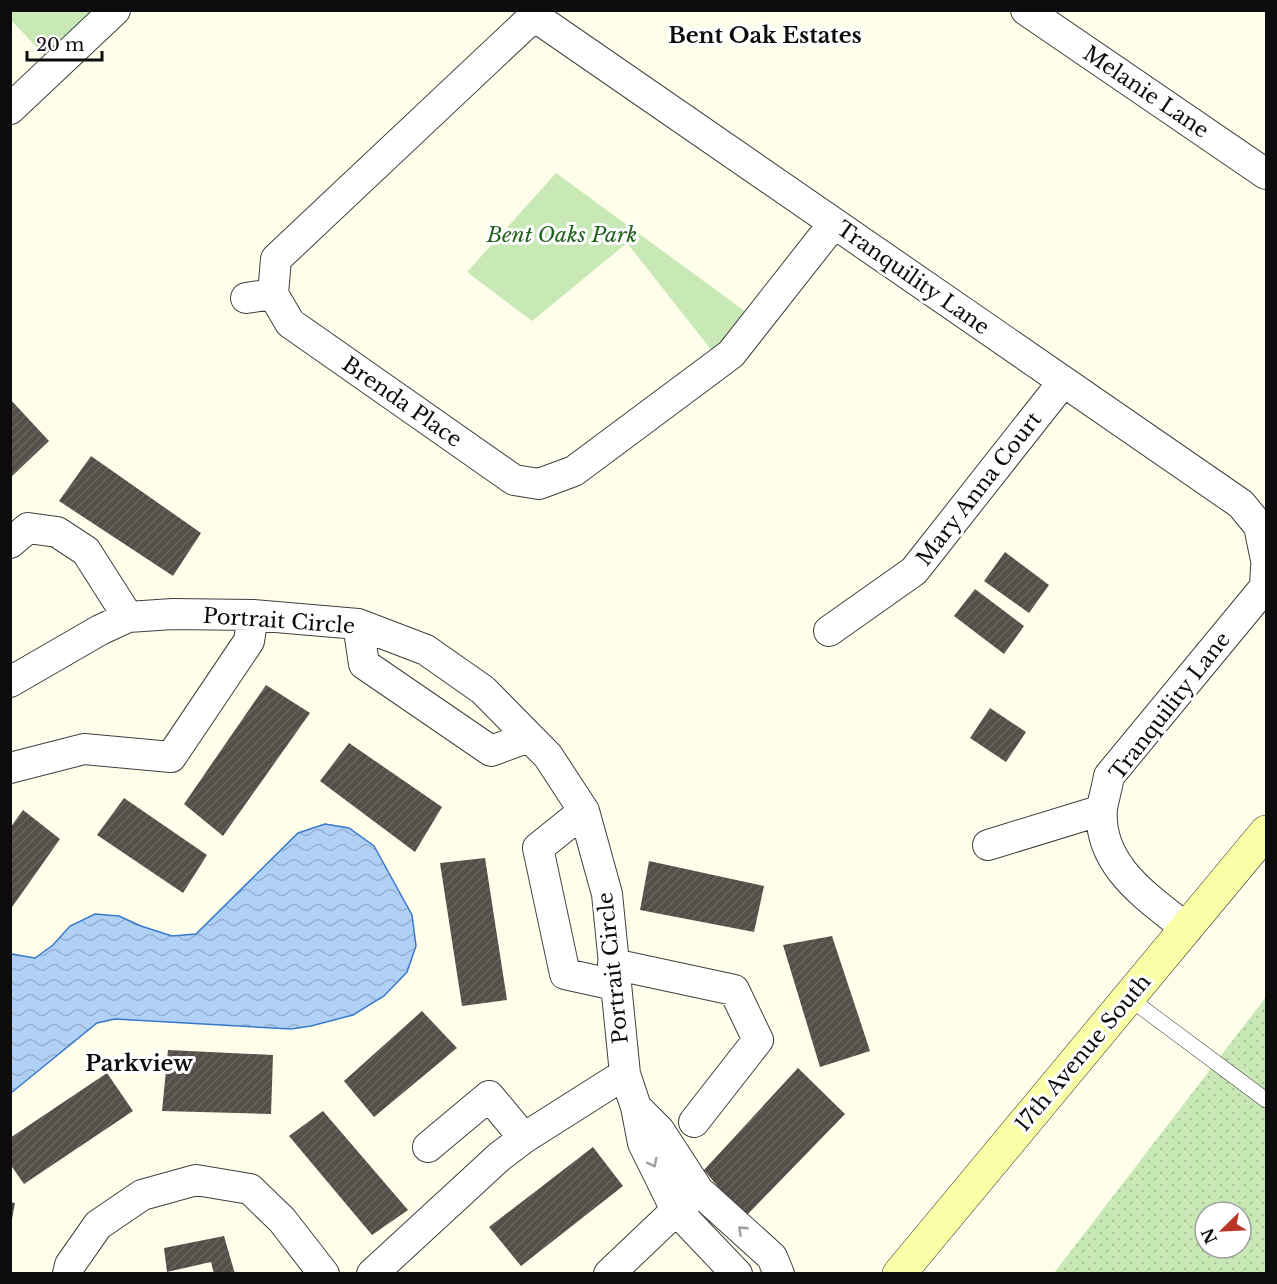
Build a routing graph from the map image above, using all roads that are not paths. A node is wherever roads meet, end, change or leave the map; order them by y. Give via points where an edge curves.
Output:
1 (115, 10) edge
2 (1026, 10) edge
3 (534, 16) joint
4 (10, 109) edge
5 (1266, 174) edge
6 (834, 223) junction
7 (1064, 382) junction
8 (10, 543) edge
9 (1266, 560) edge
10 (1266, 567) edge
11 (253, 615) junction
12 (128, 617) junction
13 (358, 624) junction
14 (830, 631) dead end
15 (10, 682) edge
16 (529, 737) junction
17 (10, 768) edge
18 (1102, 810) junction
19 (584, 811) junction
20 (1266, 832) edge
21 (988, 845) dead end
22 (1187, 929) junction
23 (614, 974) junction
24 (1129, 998) junction
25 (625, 1074) junction
26 (1266, 1100) edge
27 (636, 1107) junction
28 (694, 1122) dead end
29 (524, 1138) junction
30 (428, 1147) dead end
31 (698, 1190) junction
32 (676, 1210) junction
33 (68, 1274) edge
34 (324, 1274) edge
35 (372, 1274) edge
36 (609, 1274) edge
37 (738, 1274) edge
38 (779, 1274) edge
39 (899, 1274) edge

1 - 4 street
2 - 5 street, Melanie Lane
3 - 6 street, Tranquility Lane
3 - 6 street, Brenda Place via 276,259 259,296 290,323 514,480 539,484 574,471 731,354
6 - 7 street, Tranquility Lane
7 - 9 street, Tranquility Lane via 1241,504 1259,526
7 - 14 street, Mary Anna Court via 914,571
8 - 12 street via 28,528 57,532 86,551
10 - 18 street, Tranquility Lane via 1265,587 1109,776
11 - 12 street, Portrait Circle
11 - 13 street, Portrait Circle
11 - 17 street via 249,640 171,757 84,749
12 - 15 street, Portrait Circle
13 - 16 street, Portrait Circle via 426,650 483,690
13 - 16 street via 364,664 491,751
16 - 19 street, Portrait Circle via 548,756
18 - 21 street
18 - 22 street, Tranquility Lane via 1107,848 1130,883
19 - 23 street, Portrait Circle via 607,894
19 - 23 street via 538,848 565,974
20 - 22 street, 17th Avenue South
22 - 24 street, 17th Avenue South
23 - 25 street, Portrait Circle
23 - 28 street via 734,990 758,1040
24 - 26 lane
24 - 39 street, 17th Avenue South
25 - 27 street, Portrait Circle
25 - 29 street, Portrait Circle
27 - 31 street, Portrait Circle via 658,1130
27 -> 32 street, Portrait Circle via 643,1143
29 - 30 street via 489,1096
29 - 35 street, Portrait Circle
31 - 32 street
38 -> 31 street, Portrait Circle via 772,1257
32 - 36 street
32 - 37 street, Portrait Circle
33 - 34 street via 98,1225 142,1195 196,1180 250,1189 282,1220

